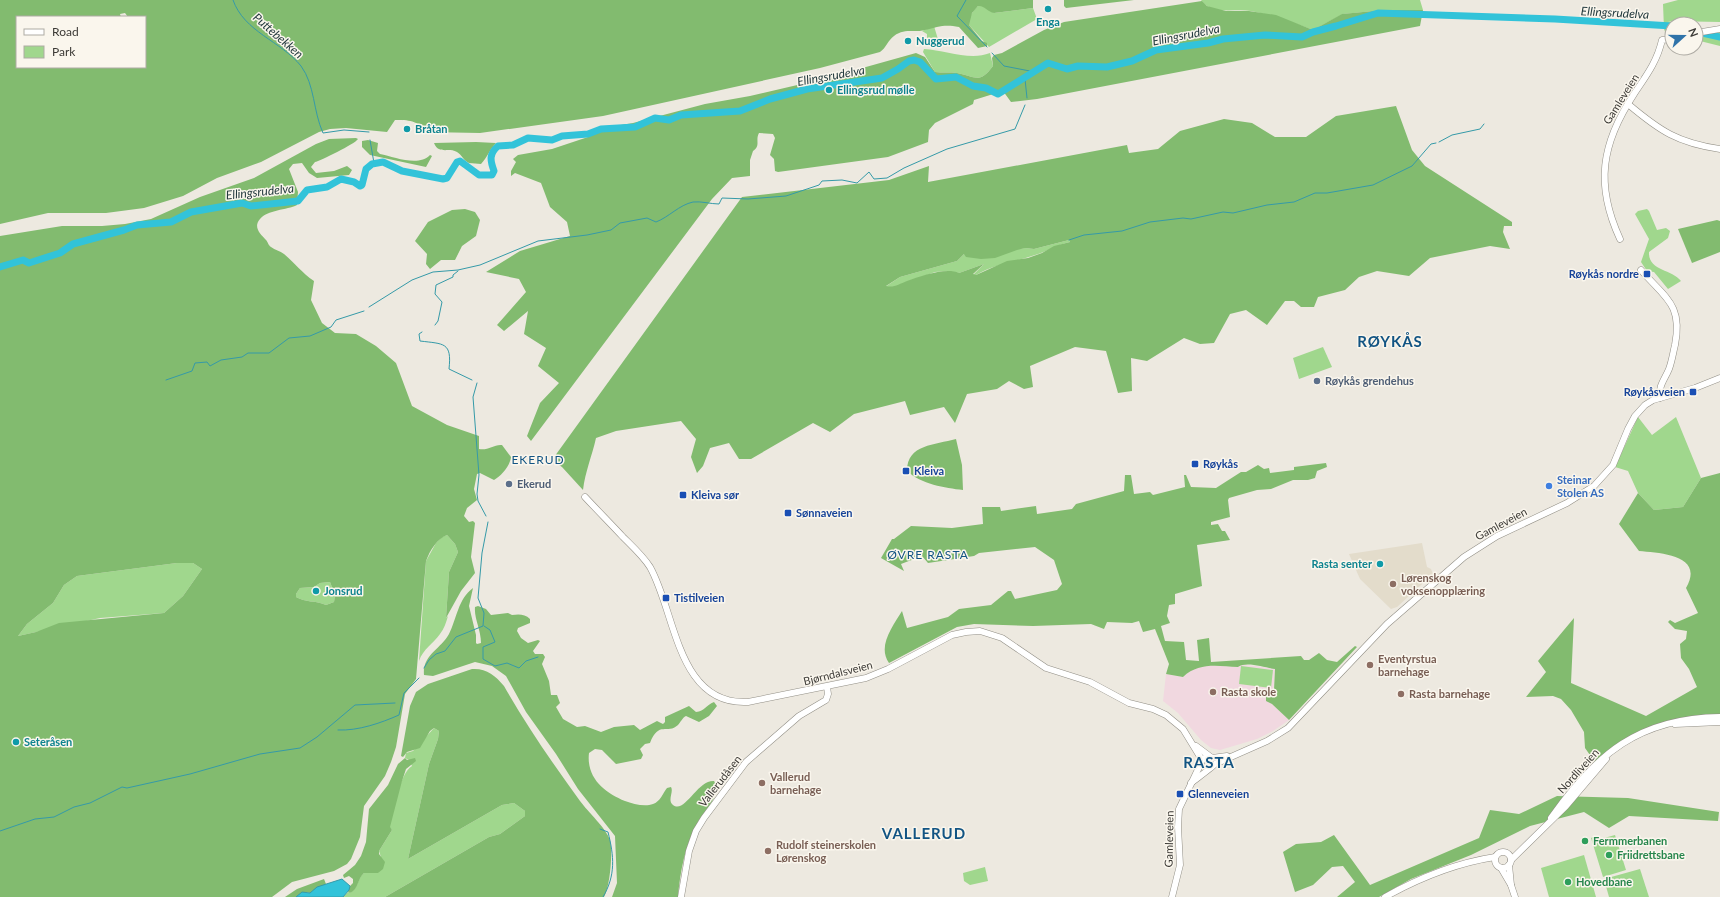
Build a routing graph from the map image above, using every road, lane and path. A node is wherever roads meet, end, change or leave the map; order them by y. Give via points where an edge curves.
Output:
1 (1720, 29) edge
2 (1704, 31) edge
3 (1664, 40) edge
4 (1628, 104) junction
5 (1720, 149) edge
6 (1620, 239) dead end
7 (1641, 270) dead end
8 (1720, 378) edge
9 (1660, 398) junction
10 (585, 497) dead end
11 (827, 687) junction
12 (1720, 716) edge
13 (1720, 722) edge
14 (1662, 726) junction
15 (1192, 742) junction
16 (1212, 759) junction
17 (1202, 762) junction
18 (1207, 769) junction
19 (1191, 783) junction
20 (1495, 860) junction
21 (1509, 860) junction
22 (1501, 868) junction
23 (1511, 884) junction
24 (681, 897) edge
25 (1172, 897) edge
26 (1385, 897) edge
27 (1515, 897) edge

1 - 2 street
3 - 4 street, Gamleveien via 1654,66
4 - 5 street via 1668,135 1690,144
4 - 6 street, Gamleveien via 1613,130 1604,182 1611,219
7 - 9 street via 1670,303 1678,318 1671,362 1659,388
8 - 9 street
9 - 16 street, Gamleveien via 1645,404 1638,413 1628,429 1615,462 1594,486 1567,503 1497,536 1464,557 1387,624 1288,728 1267,741 1231,756
10 - 11 street, Bjørndalsveien via 648,564 689,668 697,681 708,691 726,700 748,702
11 - 15 street, Bjørndalsveien via 878,673 956,634 970,631 985,632 1002,638 1046,668 1090,682 1129,703 1166,715 1180,725
11 - 24 street, Vallerudåsen via 826,700 799,716 746,762 704,818 689,851
12 - 14 street, Nordliveien via 1687,718
13 - 14 street, Nordliveien
14 - 21 street, Nordliveien via 1624,744 1597,763 1551,818
15 - 16 street, Bjørndalsveien
15 - 17 street, Bjørndalsveien
16 - 17 street, Gamleveien
16 - 18 street, Gamleveien via 1212,768
17 - 18 street
17 - 19 street, Gamleveien
18 - 19 street, Gamleveien
19 - 25 street, Gamleveien via 1178,813 1180,865
20 - 21 street via 1500,852
20 - 22 street
20 - 26 street via 1458,865
21 - 22 street
21 - 23 street
22 - 23 street
23 - 27 street

